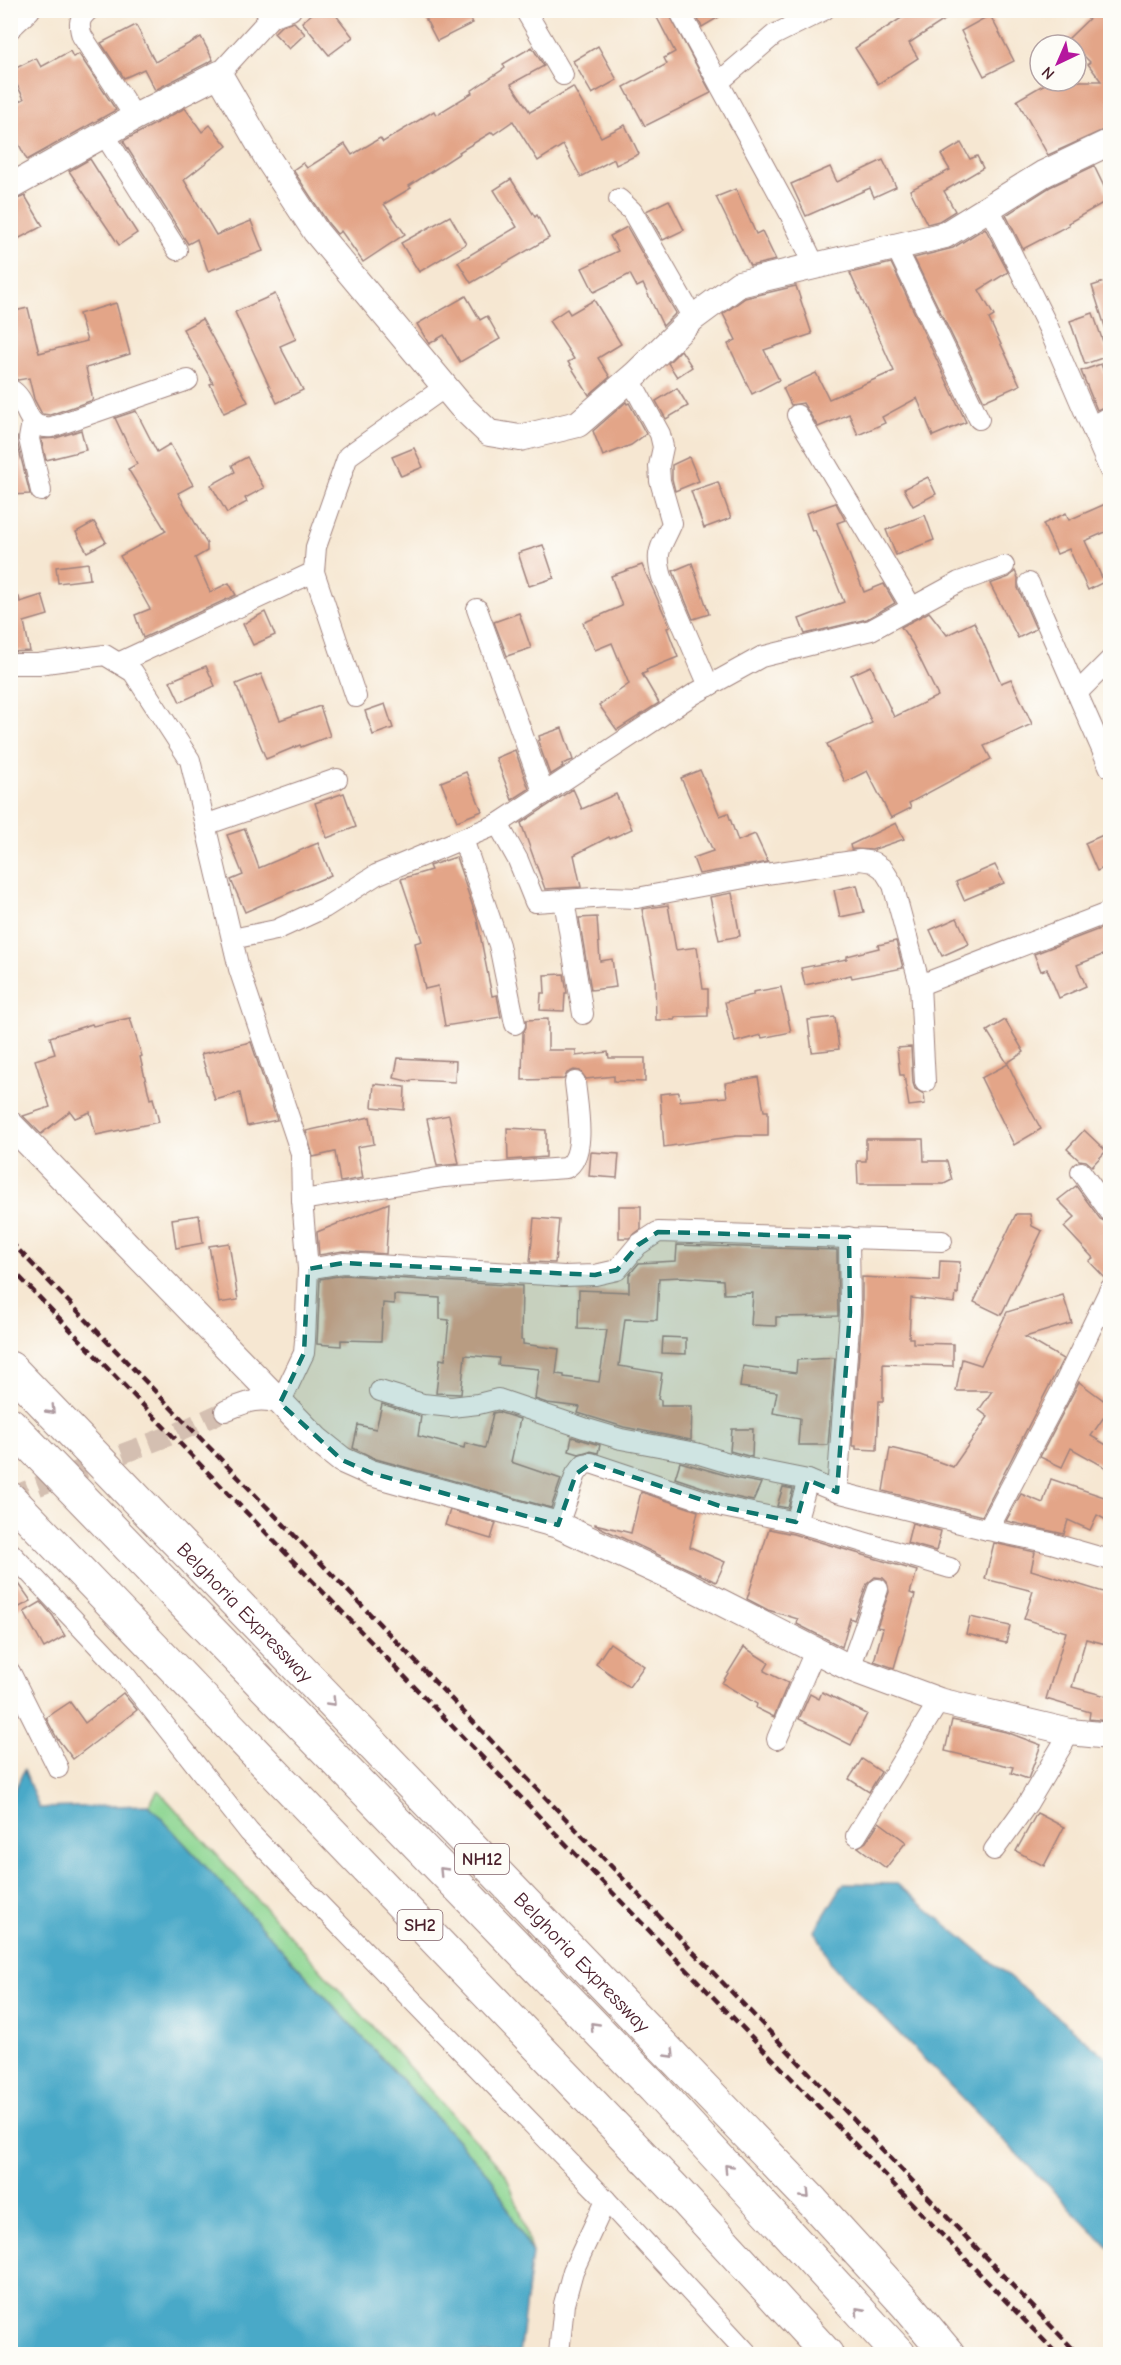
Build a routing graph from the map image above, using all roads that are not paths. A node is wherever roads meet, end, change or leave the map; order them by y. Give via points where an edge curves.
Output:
1 (30, 10) edge
2 (89, 10) edge
3 (291, 10) edge
4 (525, 10) edge
5 (679, 10) edge
6 (824, 10) edge
7 (268, 14) edge
8 (10, 28) edge
9 (219, 74) junction
10 (563, 75) dead end
11 (719, 82) junction
12 (135, 117) junction
13 (104, 134) junction
14 (1110, 142) edge
15 (10, 187) edge
16 (619, 199) dead end
17 (989, 208) junction
18 (896, 247) junction
19 (177, 250) dead end
20 (815, 266) junction
21 (693, 318) junction
22 (630, 379) junction
23 (188, 380) dead end
24 (445, 387) junction
25 (10, 389) edge
26 (797, 415) dead end
27 (1110, 416) edge
28 (979, 419) dead end
29 (32, 422) junction
30 (1091, 427) junction
31 (1110, 471) edge
32 (41, 491) dead end
33 (1004, 566) dead end
34 (314, 572) junction
35 (1029, 584) dead end
36 (912, 608) junction
37 (477, 609) dead end
38 (1110, 660) edge
39 (118, 663) junction
40 (10, 664) edge
41 (709, 686) junction
42 (1077, 693) junction
43 (356, 697) dead end
44 (1110, 768) edge
45 (337, 778) dead end
46 (544, 794) junction
47 (498, 824) junction
48 (205, 825) junction
49 (463, 839) junction
50 (564, 900) junction
51 (1110, 912) edge
52 (232, 939) junction
53 (920, 985) junction
54 (583, 1014) dead end
55 (515, 1024) dead end
56 (575, 1082) dead end
57 (925, 1082) dead end
58 (10, 1124) edge
59 (1081, 1172) dead end
60 (302, 1200) junction
61 (1110, 1212) edge
62 (849, 1237) junction
63 (942, 1241) dead end
64 (308, 1269) junction
65 (1110, 1290) edge
66 (10, 1368) edge
67 (380, 1391) dead end
68 (280, 1403) junction
69 (225, 1411) tunnel mouth
70 (10, 1424) edge
71 (808, 1480) junction
72 (837, 1492) junction
73 (10, 1498) edge
74 (796, 1522) junction
75 (558, 1526) junction
76 (988, 1530) junction
77 (10, 1552) edge
78 (1110, 1560) edge
79 (950, 1568) dead end
80 (878, 1589) dead end
81 (815, 1651) junction
82 (850, 1668) junction
83 (10, 1672) edge
84 (939, 1701) junction
85 (1070, 1732) junction
86 (1110, 1736) edge
87 (777, 1739) dead end
88 (58, 1768) dead end
89 (856, 1836) dead end
90 (994, 1850) dead end
91 (606, 2200) junction
92 (559, 2355) edge
93 (748, 2355) edge
94 (827, 2355) edge
95 (899, 2355) edge
96 (948, 2355) edge

1 - 8 street
2 - 12 street via 80,19 82,36
3 - 7 street
4 - 10 street
5 - 11 street
6 - 11 street via 774,35
7 - 9 street
9 - 12 street
9 - 24 street via 316,232
11 - 20 street
12 - 13 street
13 - 15 street
13 - 19 street
14 - 17 street via 1043,174
16 - 21 street via 632,211
17 - 18 street via 945,235
17 - 30 street via 1048,327
18 - 20 street
18 - 28 street
20 - 21 street via 739,284
21 - 22 street
22 - 24 street via 578,424 520,438 489,434
22 - 41 street via 663,447 659,472 672,523 658,553 658,564
23 - 29 street via 52,427 38,427
24 - 34 street via 348,456 316,547
25 - 29 street via 18,395
26 - 36 street
27 - 30 street
29 - 32 street via 29,439
30 - 31 street
33 - 36 street via 960,582
34 - 39 street
34 - 43 street
35 - 42 street
36 - 41 street via 871,630 761,657
37 - 46 street
38 - 42 street
39 - 40 street via 105,655
39 - 48 street via 133,672 190,759
41 - 46 street
42 - 44 street
45 - 48 street
46 - 47 street
47 - 49 street
47 - 50 street via 535,902
48 - 52 street
49 - 52 street via 376,875 324,908 276,930
49 - 55 street via 499,945
50 - 53 street via 637,898 766,874 861,860 873,862 893,885
50 - 54 street
51 - 53 street
52 - 60 street via 301,1154
53 - 57 street
56 - 60 street via 578,1150 573,1164 566,1168 444,1177
58 - 68 street
59 - 61 street
60 - 64 street
62 - 63 street
62 - 64 street via 658,1233 638,1245 617,1270 595,1275 343,1263
62 - 72 street via 850,1312
64 - 68 street via 304,1353
65 - 76 street
66 -> 96 highway, Belghoria Expressway / NH12 via 813,2202
67 - 71 street via 423,1404 451,1407 498,1399 621,1438
68 - 69 street via 251,1400
68 - 75 street via 342,1460 370,1473
95 -> 70 highway, Belghoria Expressway / NH12 via 654,2088
71 - 72 street
71 - 74 street
72 - 76 street
73 - 94 main road, SH2 via 674,2188
74 - 75 street via 723,1507 591,1463 584,1464 576,1474
74 - 79 street
75 - 81 street via 681,1582
76 - 78 street
77 - 91 street via 121,1670 249,1832
80 - 82 street
81 - 82 street
81 - 87 street
82 - 84 street
83 - 88 street
84 - 85 street
84 - 89 street
85 - 86 street
85 - 90 street via 1028,1803
91 - 92 street via 573,2271 564,2304
91 - 93 street

